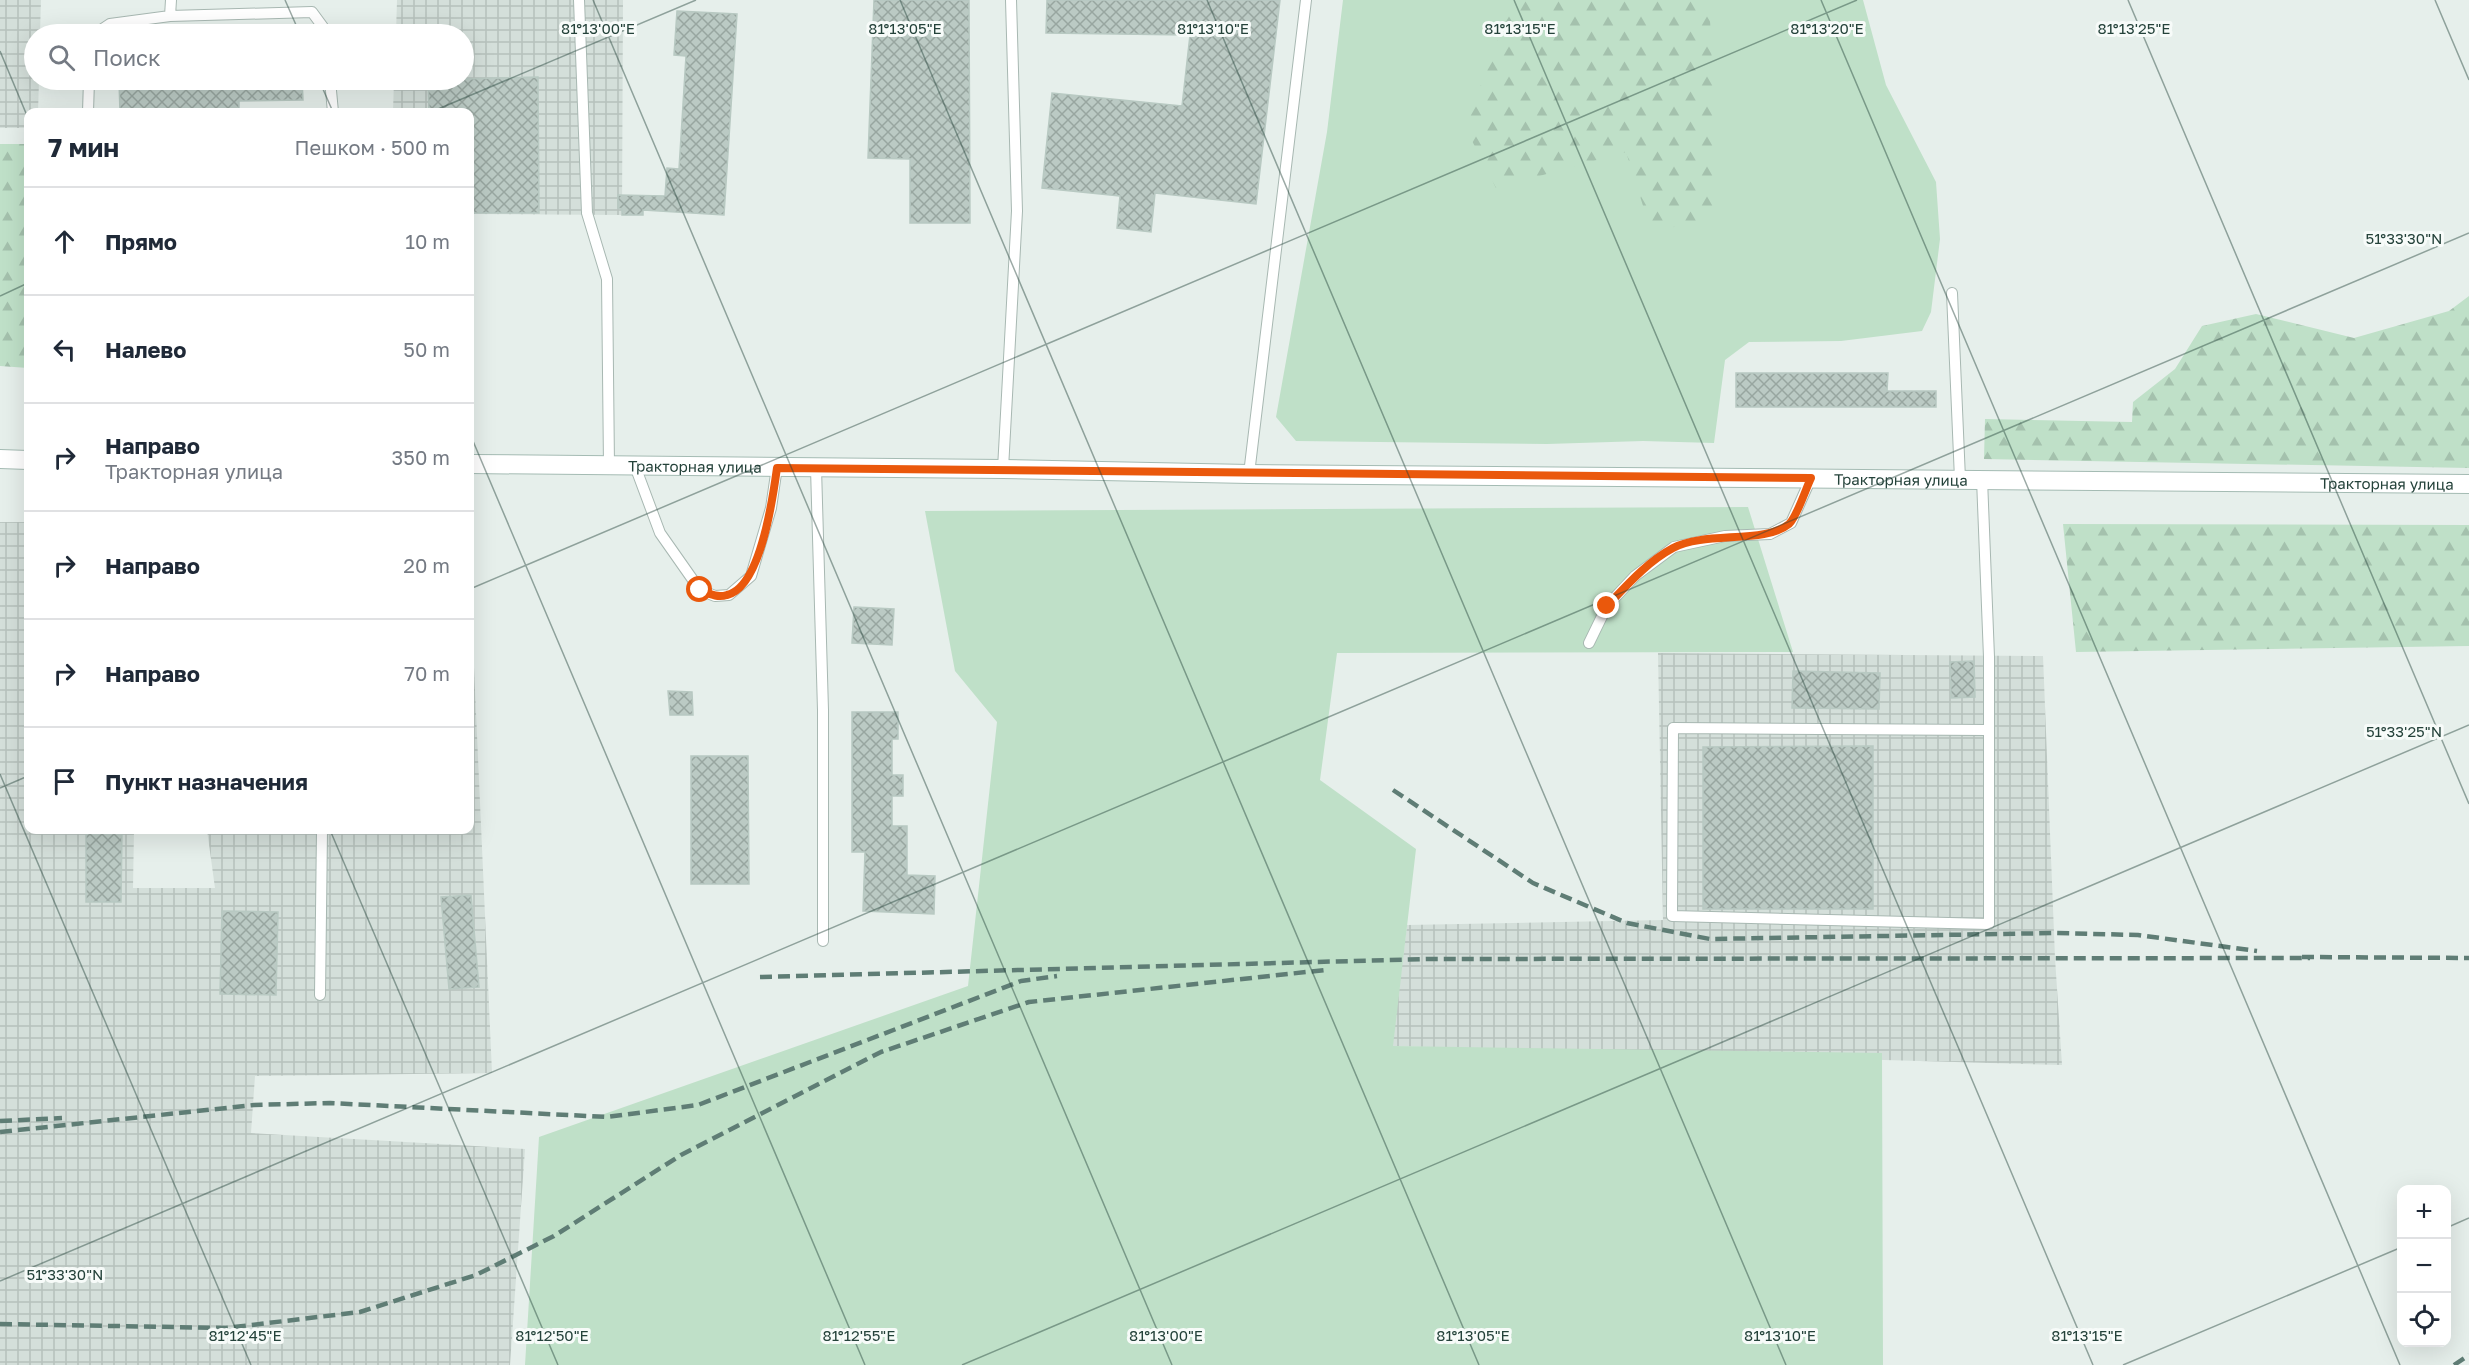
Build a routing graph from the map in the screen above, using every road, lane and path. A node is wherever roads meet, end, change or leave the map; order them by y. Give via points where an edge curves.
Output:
1 (171, 0) edge
2 (579, 0) edge
3 (1011, 0) edge
4 (1306, 0) edge
5 (170, 16) junction
6 (110, 24) edge
7 (321, 24) edge
8 (89, 90) edge
9 (331, 90) edge
10 (88, 108) edge
11 (333, 108) edge
12 (1952, 293) dead end
13 (0, 459) edge
14 (24, 460) edge
15 (474, 464) edge
16 (609, 466) junction
17 (635, 466) junction
18 (777, 468) junction
19 (816, 468) junction
20 (1003, 469) junction
21 (1249, 474) junction
22 (1811, 478) junction
23 (1960, 479) junction
24 (1982, 479) junction
25 (2469, 484) edge
26 (1589, 643) dead end
27 (1988, 730) junction
28 (322, 834) edge
29 (823, 941) dead end
30 (320, 995) dead end

1 - 5 lane
2 - 16 lane via 587,213 607,279
3 - 20 lane via 1017,211
4 - 21 lane
5 - 6 lane
5 - 7 lane via 312,12
8 - 10 lane
9 - 11 lane
12 - 23 lane
13 - 14 main road
15 - 16 main road, Тракторная улица
16 - 17 main road, Тракторная улица
17 - 18 main road, Тракторная улица
17 - 18 lane via 660,533 700,590 716,596 729,595 751,576 771,508
18 - 19 main road, Тракторная улица
19 - 20 main road, Тракторная улица
19 - 29 lane via 823,710
20 - 21 main road, Тракторная улица
21 - 22 main road, Тракторная улица
22 - 23 main road, Тракторная улица
22 - 26 lane via 1791,523 1770,534 1725,536 1674,547 1643,570 1607,606
23 - 24 main road, Тракторная улица
24 - 25 main road, Тракторная улица
24 - 27 lane
27 - 27 lane via 1989,924 1672,916 1673,728
28 - 30 lane

